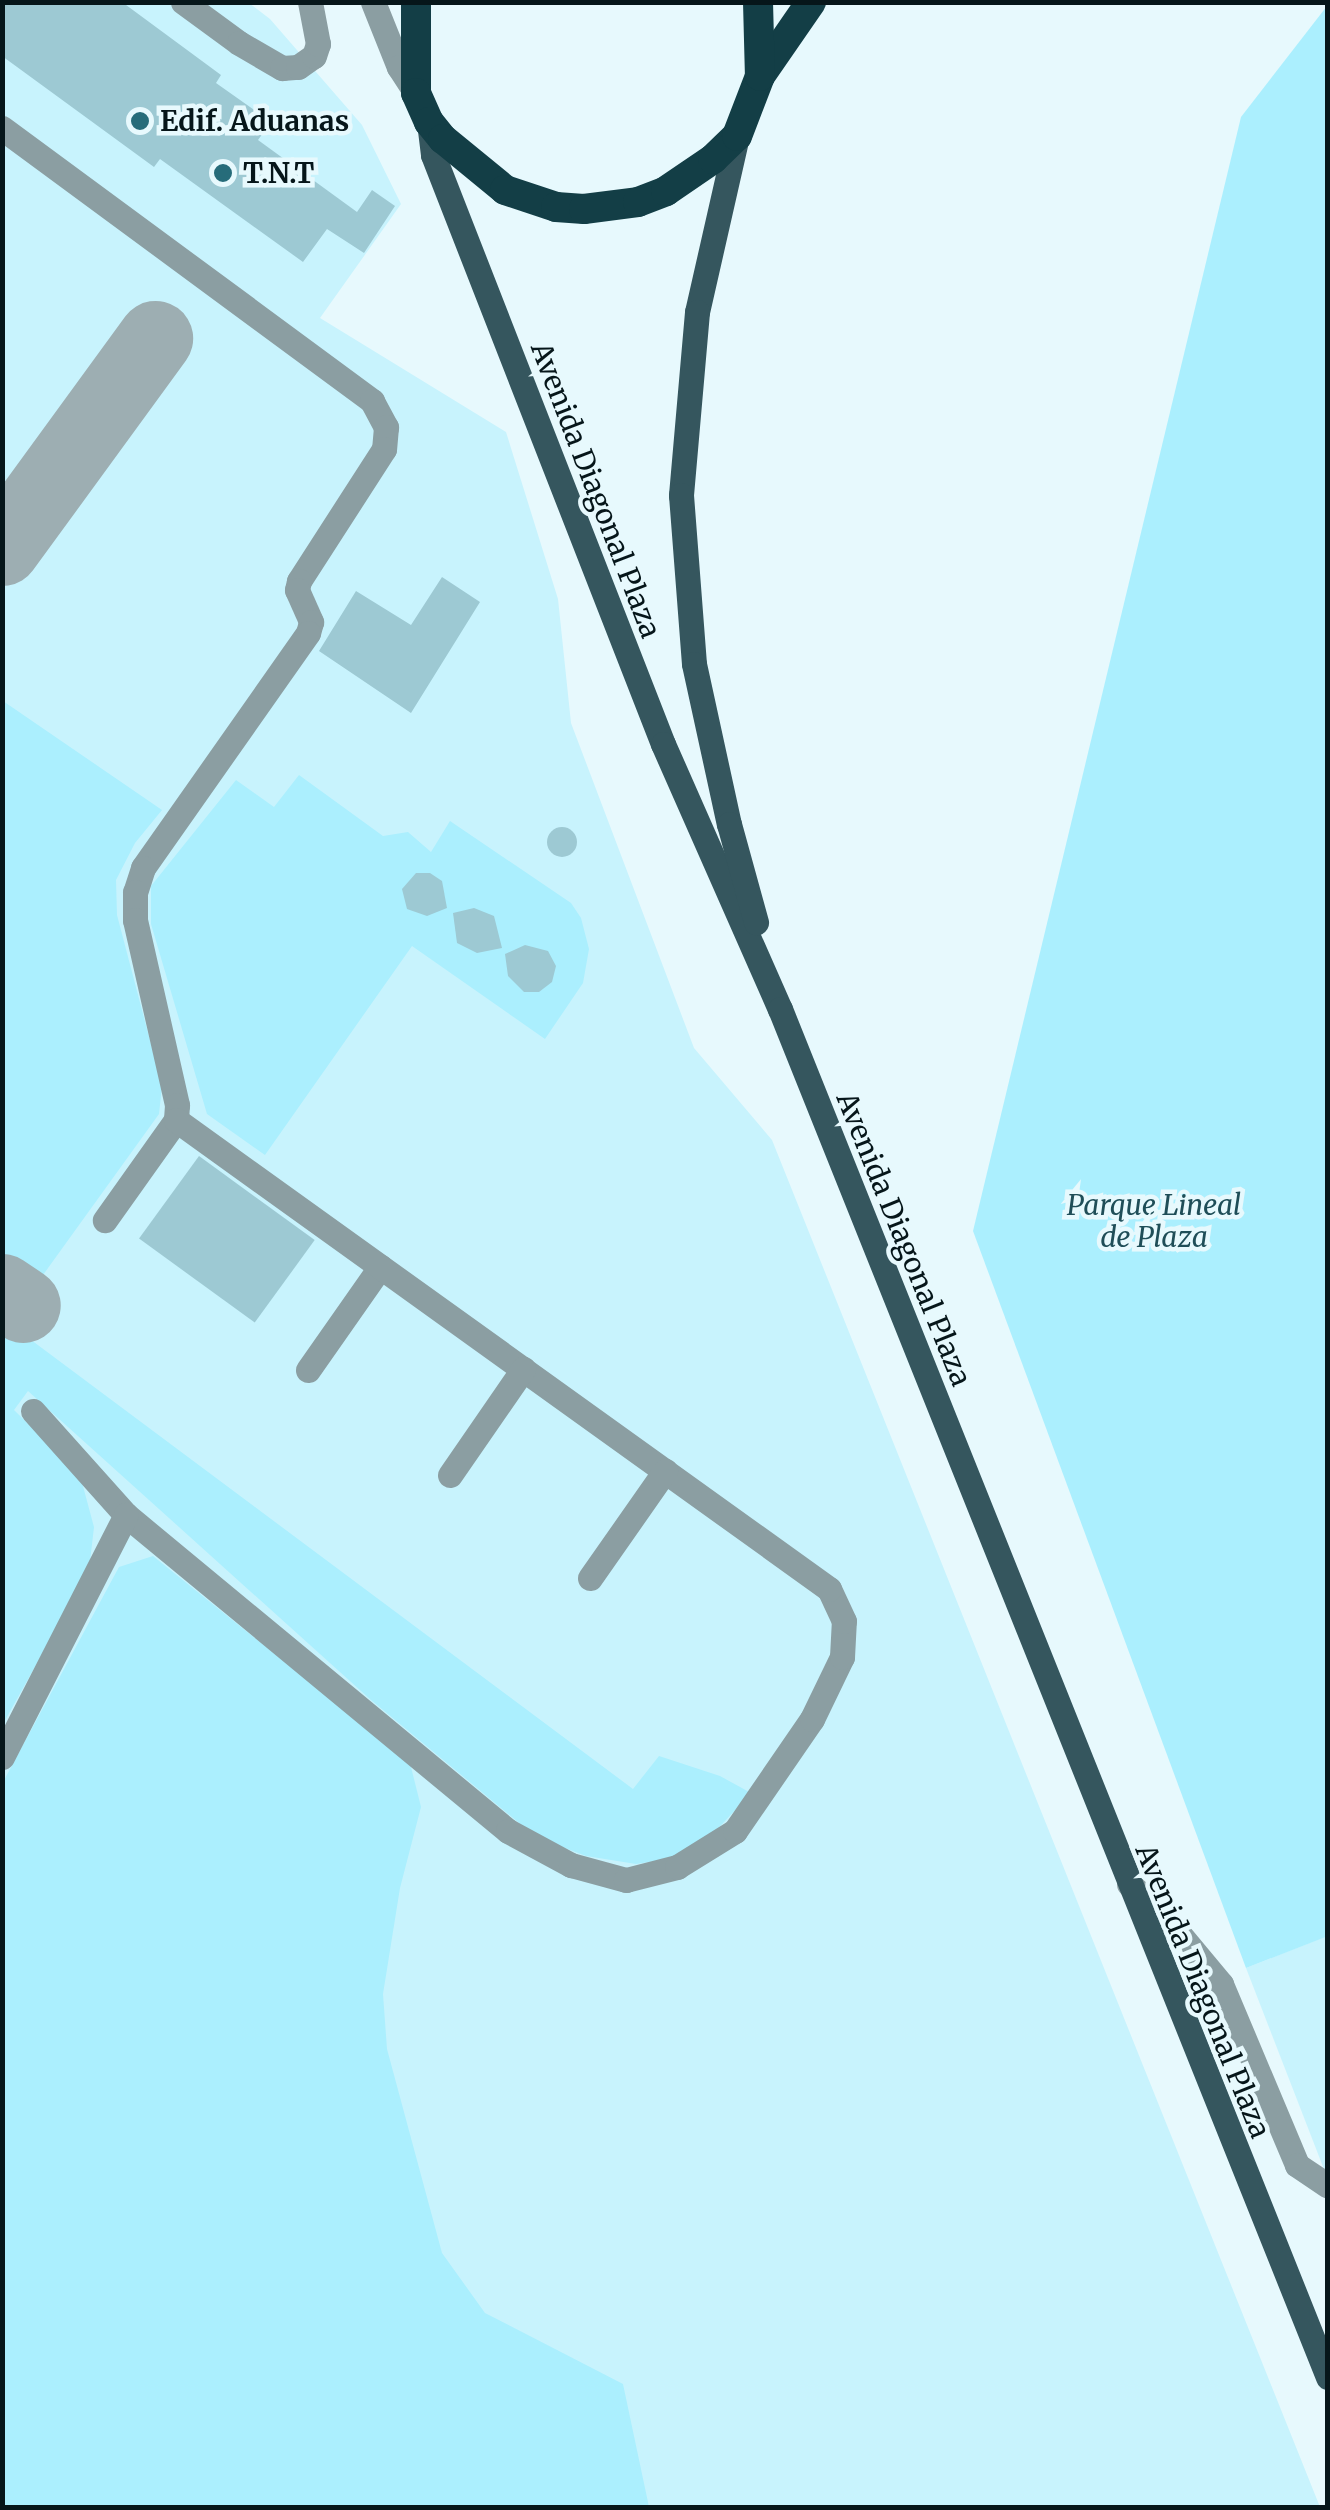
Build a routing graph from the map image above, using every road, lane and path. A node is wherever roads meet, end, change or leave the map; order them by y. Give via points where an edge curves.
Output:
1 (184, 2) edge
2 (310, 2) edge
3 (373, 2) edge
4 (416, 2) edge
5 (758, 2) edge
6 (811, 2) edge
7 (760, 76) junction
8 (416, 93) junction
9 (429, 122) junction
10 (2, 128) edge
11 (737, 136) junction
12 (780, 1009) junction
13 (176, 1120) junction
14 (104, 1220) dead end
15 (380, 1267) junction
16 (523, 1369) junction
17 (308, 1370) dead end
18 (33, 1411) dead end
19 (665, 1471) junction
20 (450, 1475) dead end
21 (126, 1514) junction
22 (590, 1578) dead end
23 (2, 1757) edge
24 (1126, 1882) junction
25 (1328, 2186) edge
26 (1328, 2378) edge

1 - 2 street via 282,68 314,56
3 - 8 street
4 - 8 highway
5 - 7 highway
6 - 7 highway
7 - 11 highway
8 - 9 highway
9 - 11 highway via 459,156 505,190 584,210 666,191
9 - 12 main road, Avenida Diagonal Plaza via 433,155 656,726
10 - 13 street via 372,401 386,427 384,449 299,581 308,633 168,827 135,892
11 - 12 main road via 697,312 686,402 685,584 704,724
12 - 24 main road, Avenida Diagonal Plaza
13 - 14 street
13 - 15 street
15 - 16 street
15 - 17 street
16 - 19 street
16 - 20 street
18 - 21 street
19 - 21 street via 829,1589 844,1621 842,1657 803,1732 735,1830 677,1867 626,1880 570,1865 508,1831
19 - 22 street
21 - 23 street
24 - 25 street via 1221,1984 1297,2165
24 - 26 main road, Avenida Diagonal Plaza

